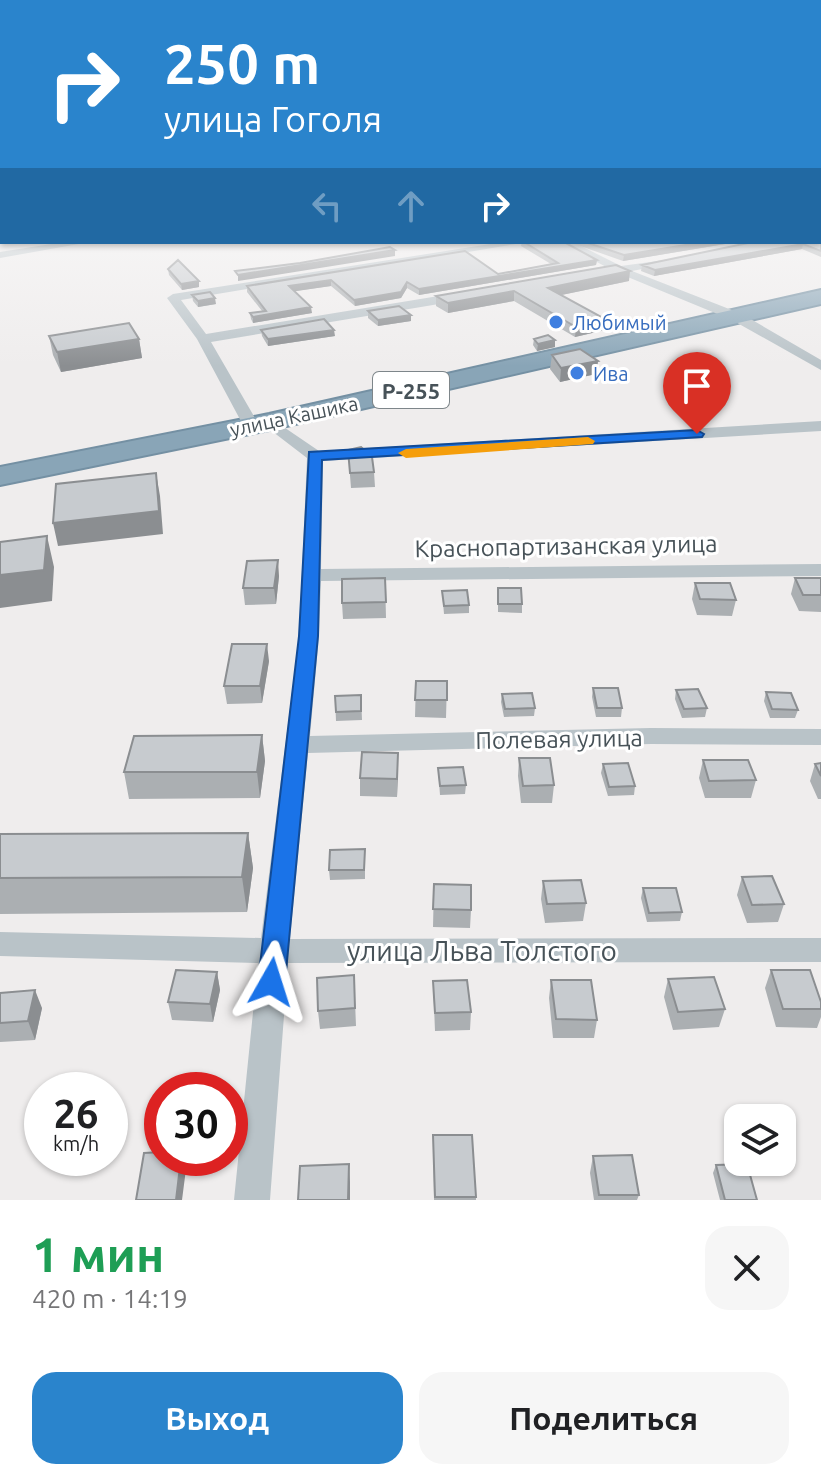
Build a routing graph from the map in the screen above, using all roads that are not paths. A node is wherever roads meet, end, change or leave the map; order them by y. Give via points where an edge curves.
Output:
1 (448, 254) edge
2 (589, 254) edge
3 (683, 258) edge
4 (620, 270) junction
5 (592, 275) edge
6 (478, 294) edge
7 (821, 297) edge
8 (737, 317) junction
9 (203, 339) junction
10 (821, 366) edge
11 (260, 423) junction
12 (821, 426) edge
13 (315, 456) junction
14 (0, 476) edge
15 (821, 570) edge
16 (311, 575) junction
17 (821, 737) edge
18 (297, 745) junction
19 (0, 944) edge
20 (821, 950) edge
21 (274, 951) junction
22 (252, 1200) edge

1 - 9 street via 173,298
2 - 4 street
3 - 4 street
4 - 5 street
4 - 8 street
6 - 9 street
7 - 8 highway, улица Кашика / Р-255
8 - 10 street
8 - 11 highway, улица Кашика / Р-255
9 - 11 street
11 - 13 street
11 - 14 highway, улица Кашика / Р-255
12 - 13 street
13 - 16 street
15 - 16 street, Краснопартизанская улица
16 - 18 street
17 - 18 street, Полевая улица
18 - 21 street
19 - 21 street, улица Льва Толстого
20 - 21 street, улица Льва Толстого
21 - 22 street

